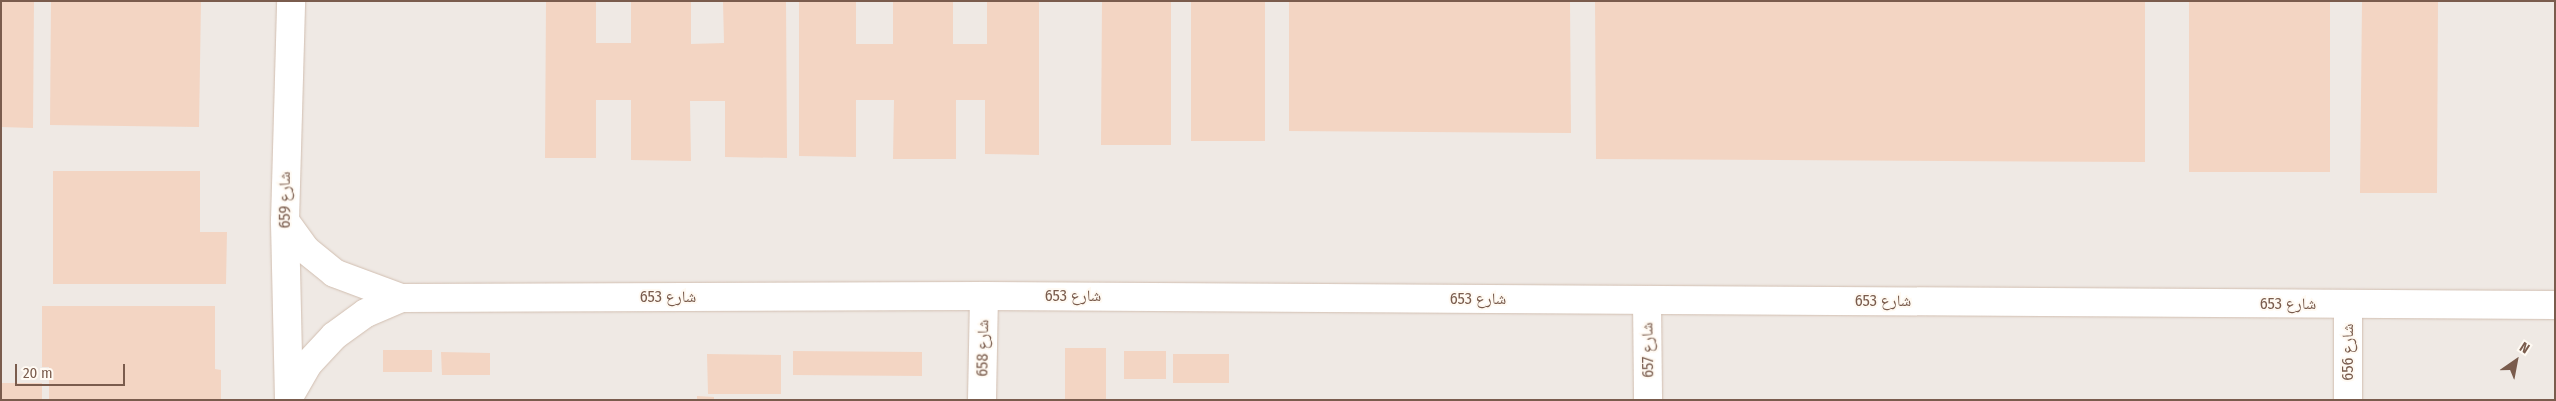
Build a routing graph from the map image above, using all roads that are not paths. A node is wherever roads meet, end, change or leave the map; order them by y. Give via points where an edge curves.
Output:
1 (291, 1) edge
2 (285, 221) junction
3 (984, 296) junction
4 (401, 298) junction
5 (1647, 300) junction
6 (2348, 304) junction
7 (2555, 305) edge
8 (288, 398) edge
9 (982, 400) edge
10 (1648, 400) edge
11 (2348, 400) edge

1 - 2 street, شارع 659
2 - 4 street, شارع 653 via 306,250 334,273
2 - 8 street, شارع 659
3 - 4 street, شارع 653
3 - 5 street, شارع 653
3 - 9 street, شارع 658
4 - 8 street, شارع 653 via 366,313 334,336 308,364
5 - 6 street, شارع 653
5 - 10 street, شارع 657
6 - 7 street, شارع 653
6 - 11 street, شارع 656

